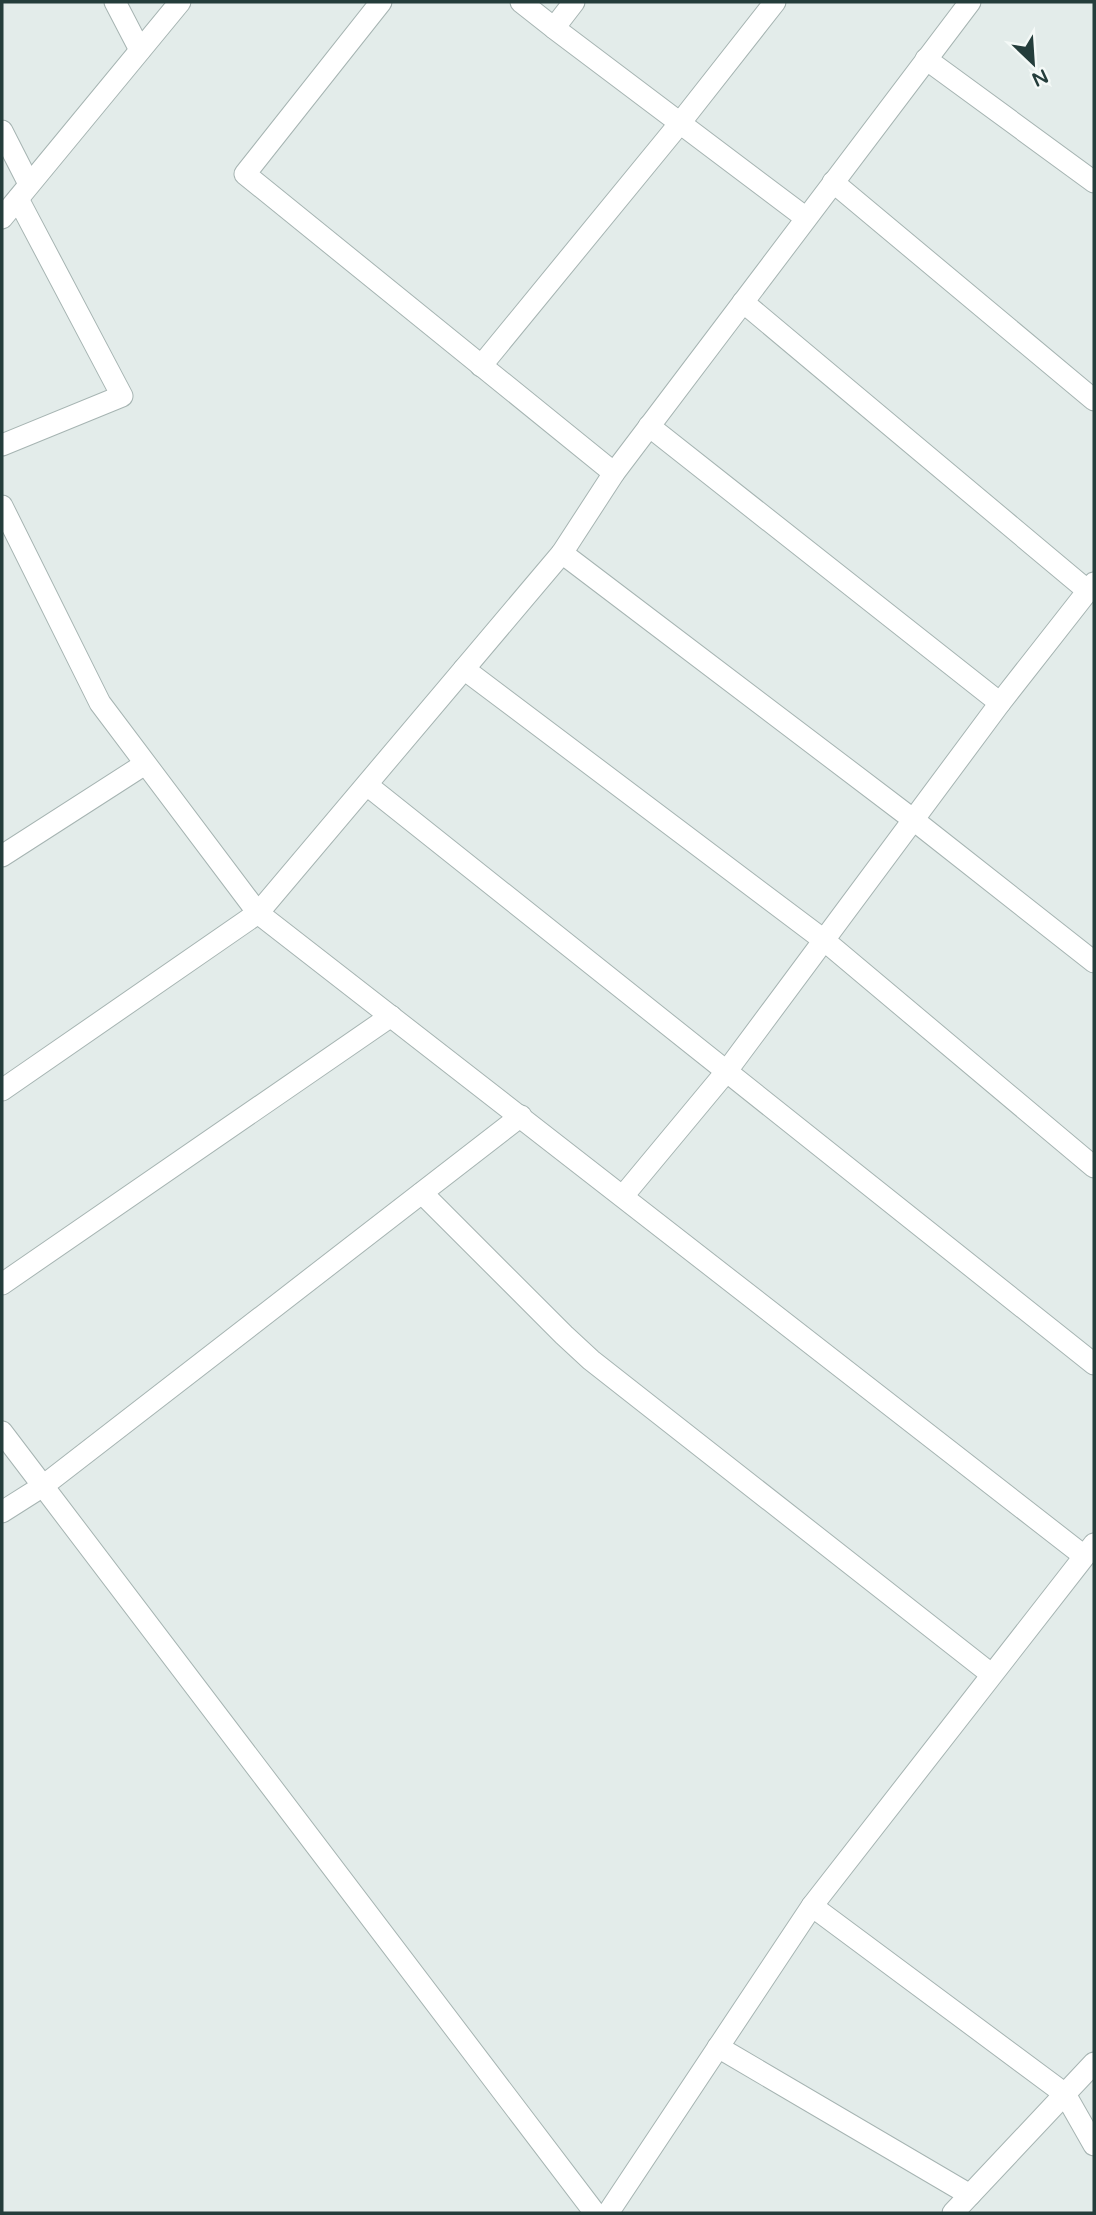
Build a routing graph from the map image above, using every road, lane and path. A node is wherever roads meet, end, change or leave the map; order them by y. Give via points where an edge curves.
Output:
1 (115, 2) edge
2 (180, 2) edge
3 (381, 2) edge
4 (522, 2) edge
5 (574, 2) edge
6 (775, 2) edge
7 (970, 2) edge
8 (554, 28) junction
9 (141, 50) junction
10 (926, 59) junction
11 (680, 123) junction
12 (2, 131) edge
13 (833, 182) junction
14 (1094, 182) edge
15 (23, 191) junction
16 (2, 218) edge
17 (806, 218) junction
18 (743, 302) junction
19 (481, 366) junction
20 (1094, 400) edge
21 (649, 426) junction
22 (2, 445) edge
23 (614, 472) junction
24 (2, 506) edge
25 (562, 553) junction
26 (1091, 587) edge
27 (464, 669) junction
28 (1000, 703) junction
29 (145, 764) junction
30 (367, 785) junction
31 (915, 821) junction
32 (2, 856) edge
33 (258, 913) junction
34 (825, 941) junction
35 (1094, 962) edge
36 (391, 1016) junction
37 (726, 1072) junction
38 (2, 1090) edge
39 (521, 1116) junction
40 (1094, 1167) edge
41 (422, 1193) junction
42 (623, 1196) junction
43 (2, 1284) edge
44 (1094, 1364) edge
45 (2, 1432) edge
46 (43, 1486) junction
47 (2, 1512) edge
48 (1089, 1550) edge
49 (991, 1674) junction
50 (812, 1906) junction
51 (718, 2047) junction
52 (1094, 2063) edge
53 (1065, 2094) junction
54 (1094, 2145) edge
55 (970, 2195) junction
56 (595, 2213) edge
57 (608, 2213) edge
58 (953, 2213) edge

1 - 9 street
2 - 9 street
3 - 19 street via 245,174
4 - 8 street
5 - 8 street
6 - 11 street
7 - 10 street
8 - 11 street
9 - 15 street
10 - 13 street
10 - 14 street
11 - 17 street
11 - 19 street
12 - 15 street
13 - 17 street
13 - 20 street
15 - 16 street
15 - 22 street via 122,396
17 - 18 street
18 - 21 street
18 - 26 street
19 - 23 street
21 - 23 street
21 - 28 street
23 - 25 street
24 - 29 street via 100,703
25 - 27 street
25 - 31 street
26 - 28 street
27 - 30 street
27 - 34 street
28 - 31 street
29 - 32 street
29 - 33 street
30 - 33 street
30 - 37 street
31 - 34 street
31 - 35 street
33 - 36 street
33 - 38 street
34 - 37 street
34 - 40 street
36 - 39 street
36 - 43 street
37 - 42 street
37 - 44 street
39 - 41 street
39 - 42 street
41 - 46 street
41 - 49 street via 591,1360
42 - 48 street
45 - 46 street
46 - 47 street
46 - 56 street
48 - 49 street
49 - 50 street
50 - 51 street
50 - 53 street
51 - 55 street
51 - 57 street
52 - 53 street
53 - 54 street
53 - 55 street
55 - 58 street

